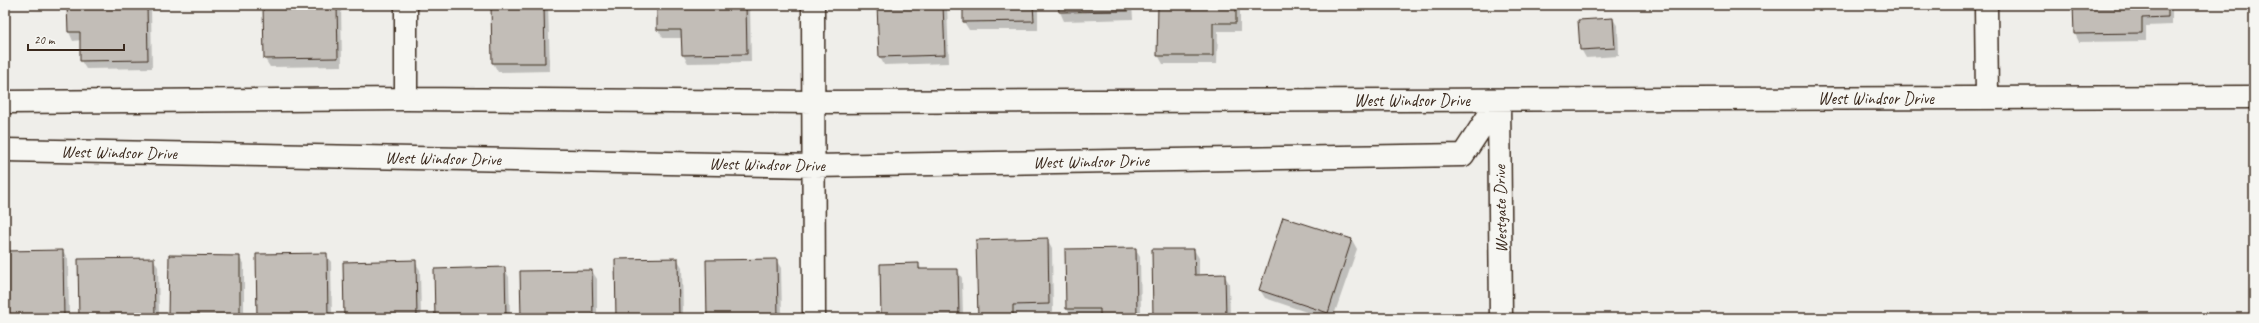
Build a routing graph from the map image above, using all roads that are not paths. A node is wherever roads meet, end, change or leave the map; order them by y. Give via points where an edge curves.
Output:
1 (406, 5) edge
2 (813, 5) edge
3 (1986, 5) edge
4 (1987, 97) junction
5 (2254, 97) edge
6 (406, 99) junction
7 (1499, 100) junction
8 (5, 102) edge
9 (813, 102) junction
10 (5, 150) edge
11 (814, 166) junction
12 (814, 318) edge
13 (1501, 318) edge

1 - 6 street
2 - 9 street
3 - 4 street
4 - 5 street, West Windsor Drive
4 - 7 street, West Windsor Drive
6 - 8 street, West Windsor Drive
6 - 9 street, West Windsor Drive
7 - 9 street, West Windsor Drive
7 - 11 street, West Windsor Drive via 1464,155
7 - 13 street, Westgate Drive
9 - 11 street
10 - 11 street, West Windsor Drive
11 - 12 street

